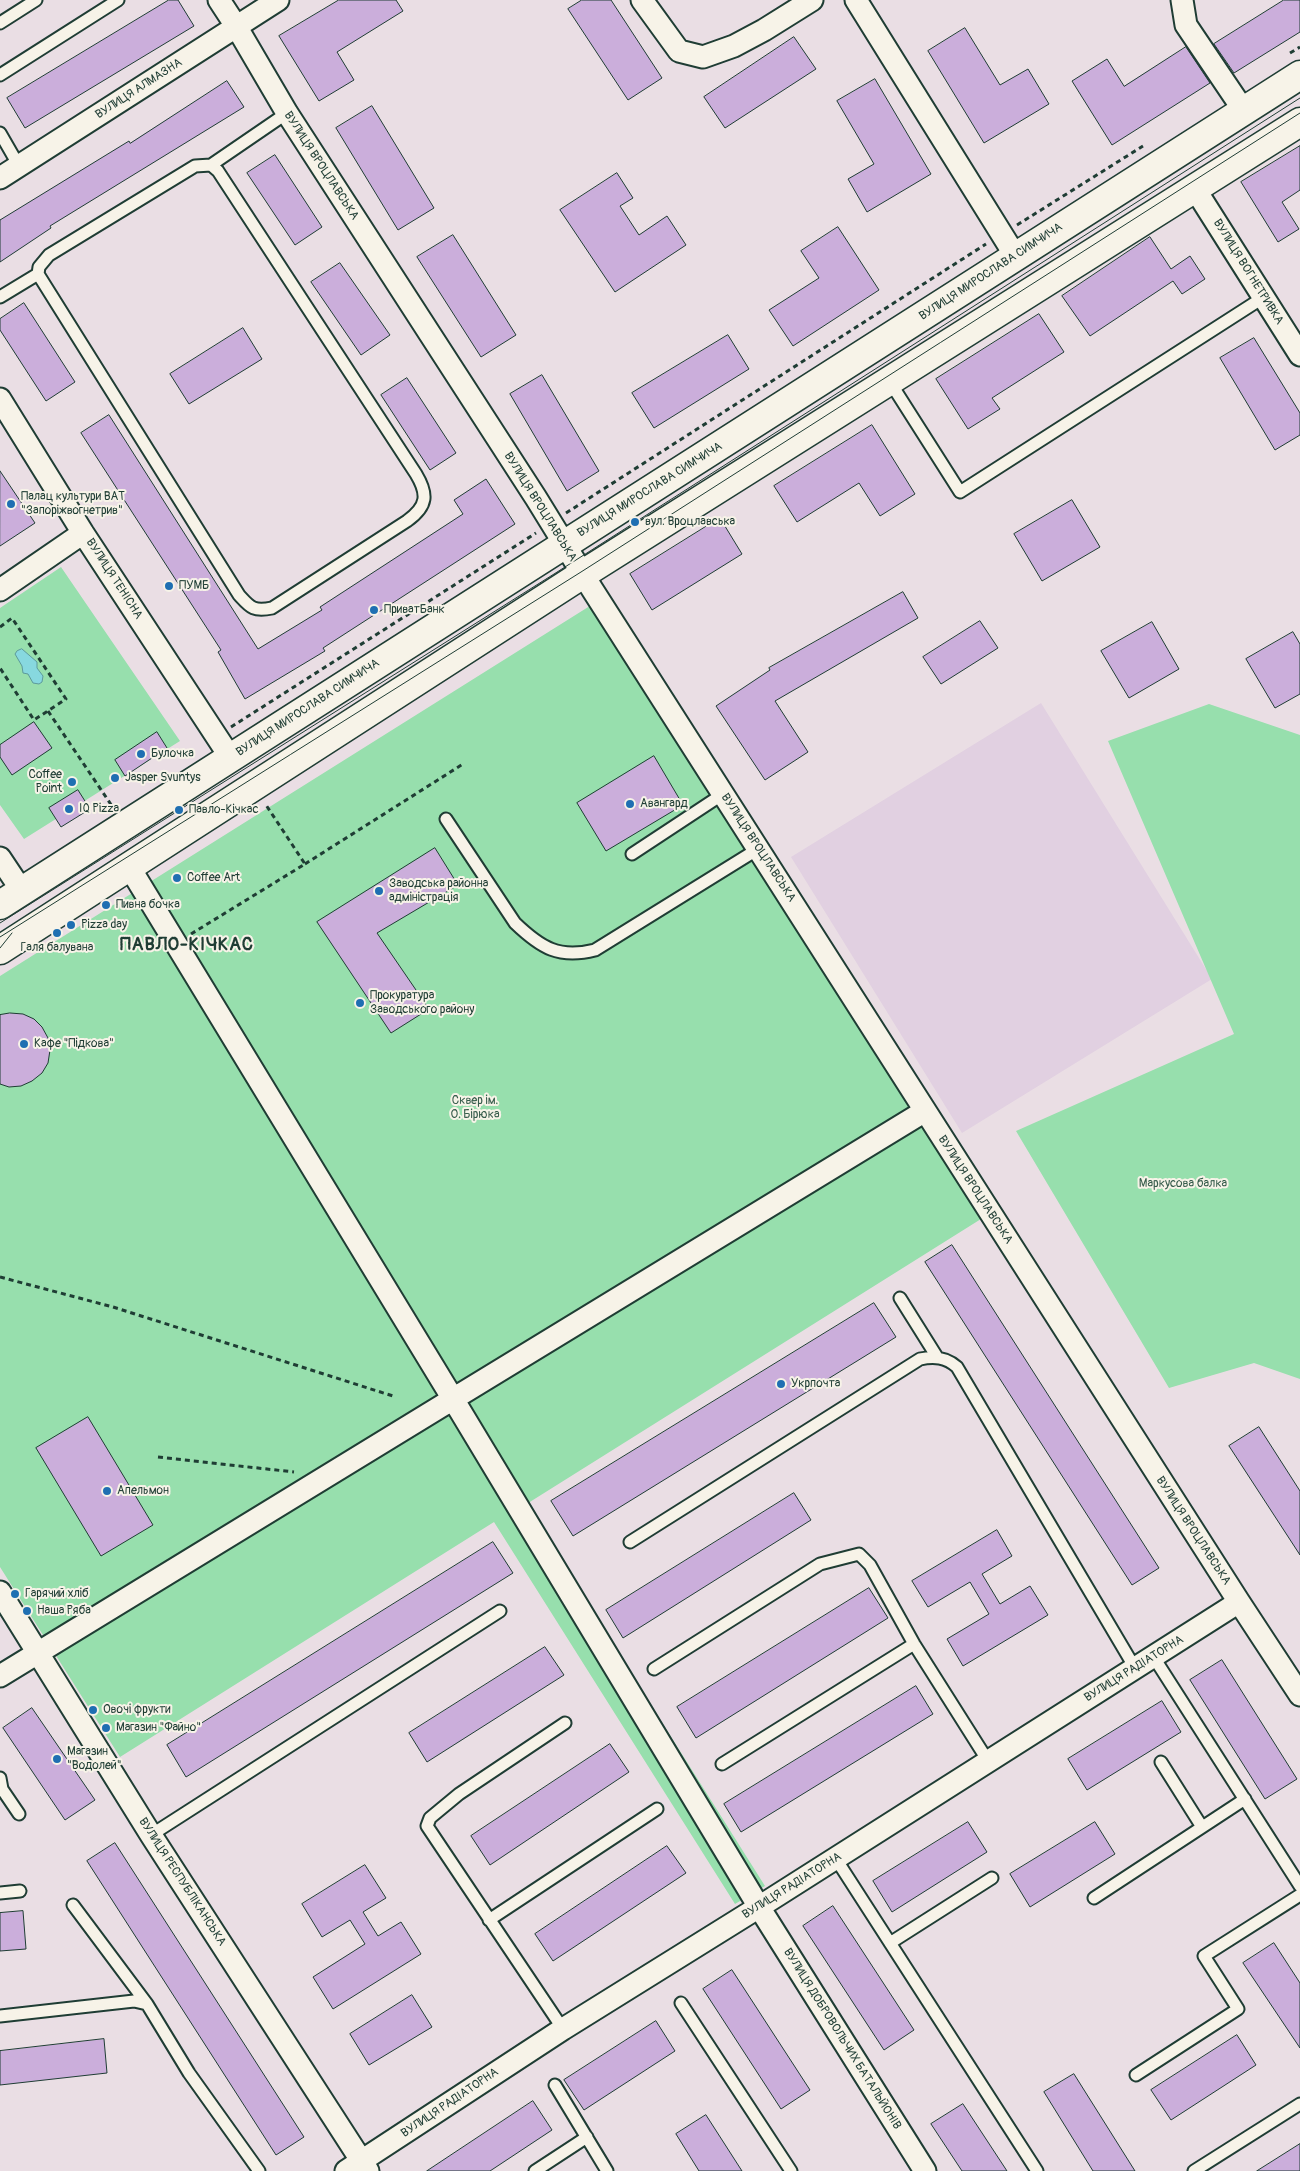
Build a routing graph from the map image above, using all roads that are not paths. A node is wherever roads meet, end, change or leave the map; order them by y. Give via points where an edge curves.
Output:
1 (36, 0) edge
2 (118, 0) edge
3 (219, 0) edge
4 (278, 0) edge
5 (642, 0) edge
6 (812, 0) edge
7 (856, 0) edge
8 (1182, 0) edge
9 (0, 24) edge
10 (236, 26) junction
11 (0, 75) edge
12 (1300, 75) edge
13 (1244, 111) junction
14 (287, 113) junction
15 (1300, 122) edge
16 (0, 134) edge
17 (212, 165) junction
18 (19, 166) junction
19 (0, 178) edge
20 (1195, 189) junction
21 (1009, 245) junction
22 (38, 274) junction
23 (0, 297) edge
24 (1264, 297) junction
25 (1300, 355) edge
26 (890, 382) junction
27 (0, 400) edge
28 (83, 533) junction
29 (557, 534) junction
30 (582, 574) junction
31 (0, 590) edge
32 (230, 757) junction
33 (723, 794) junction
34 (446, 819) dead end
35 (758, 849) junction
36 (632, 854) dead end
37 (0, 858) edge
38 (136, 878) dead end
39 (11, 898) edge
40 (0, 950) edge
41 (925, 1111) junction
42 (900, 1298) dead end
43 (937, 1358) junction
44 (453, 1399) junction
45 (630, 1542) dead end
46 (0, 1592) edge
47 (1238, 1602) junction
48 (500, 1610) dead end
49 (914, 1644) junction
50 (38, 1652) junction
51 (1153, 1656) junction
52 (1135, 1668) junction
53 (654, 1669) dead end
54 (0, 1676) edge
55 (1300, 1695) edge
56 (565, 1723) dead end
57 (988, 1761) junction
58 (1161, 1762) dead end
59 (722, 1764) dead end
60 (1, 1787) edge
61 (1245, 1799) junction
62 (657, 1809) dead end
63 (19, 1814) dead end
64 (1202, 1827) junction
65 (151, 1834) junction
66 (836, 1859) junction
67 (992, 1878) dead end
68 (1300, 1886) edge
69 (20, 1891) dead end
70 (0, 1893) edge
71 (1300, 1895) edge
72 (1094, 1898) dead end
73 (73, 1905) dead end
74 (759, 1908) junction
75 (489, 1920) junction
76 (890, 1943) junction
77 (681, 2002) dead end
78 (147, 2004) junction
79 (0, 2016) edge
80 (563, 2029) junction
81 (1136, 2075) dead end
82 (555, 2085) dead end
83 (1300, 2104) edge
84 (587, 2137) junction
85 (359, 2168) edge
86 (259, 2171) edge
87 (535, 2171) edge
88 (608, 2171) edge
89 (790, 2171) edge
90 (925, 2171) edge
91 (1037, 2171) edge
92 (1194, 2171) edge

1 - 9 lane
2 - 11 lane
3 - 10 street, ВУЛИЦЯ ВРОЦЛАВСЬКА
4 - 10 street, ВУЛИЦЯ АЛМАЗНА
5 - 6 street via 679,51 703,57 749,38
7 - 21 street
8 - 13 street via 1186,25
10 - 14 street, ВУЛИЦЯ ВРОЦЛАВСЬКА
10 - 18 street, ВУЛИЦЯ АЛМАЗНА
12 - 13 street, ВУЛИЦЯ МИРОСЛАВА СИМЧИЧА
13 - 21 street, ВУЛИЦЯ МИРОСЛАВА СИМЧИЧА
14 - 17 lane
14 - 29 street, ВУЛИЦЯ ВРОЦЛАВСЬКА
15 - 20 street
16 - 18 lane
17 - 22 lane via 195,166 49,255 39,266
17 - 22 lane via 425,490 424,502 414,516 272,608 250,607 239,594
18 - 19 street, ВУЛИЦЯ АЛМАЗНА
20 - 24 street, ВУЛИЦЯ ВОГНЕТРИВКА
20 - 26 street
21 - 29 street, ВУЛИЦЯ МИРОСЛАВА СИМЧИЧА via 791,402
22 - 23 lane
24 - 25 street, ВУЛИЦЯ ВОГНЕТРИВКА
24 - 26 lane via 960,492
26 - 30 street
27 - 28 street, ВУЛИЦЯ ТЕНІСНА
28 - 31 street
28 - 32 street, ВУЛИЦЯ ТЕНІСНА
29 - 30 street, ВУЛИЦЯ ВРОЦЛАВСЬКА
29 - 32 street, ВУЛИЦЯ МИРОСЛАВА СИМЧИЧА
30 - 33 street, ВУЛИЦЯ ВРОЦЛАВСЬКА
30 - 40 street
32 - 39 street, ВУЛИЦЯ МИРОСЛАВА СИМЧИЧА
33 - 35 street, ВУЛИЦЯ ВРОЦЛАВСЬКА
33 - 36 lane
34 - 35 lane via 516,923 530,938 563,953 595,950
35 - 41 street, ВУЛИЦЯ ВРОЦЛАВСЬКА
37 - 39 street
38 - 44 street, ВУЛИЦЯ ДОБРОВОЛЬЧИХ БАТАЛЬЙОНІВ
41 - 44 street
41 - 47 street, ВУЛИЦЯ ВРОЦЛАВСЬКА
42 - 43 lane
43 - 45 lane via 920,1359
43 - 52 lane via 957,1366
44 - 50 street
44 - 74 street, ВУЛИЦЯ ДОБРОВОЛЬЧИХ БАТАЛЬЙОНІВ
46 - 50 street, ВУЛИЦЯ РЕСПУБЛІКАНСЬКА
47 - 51 street, ВУЛИЦЯ РАДІАТОРНА
47 - 55 street, ВУЛИЦЯ ВРОЦЛАВСЬКА
48 - 65 lane
49 - 53 lane via 870,1565 859,1554 850,1554 820,1564
49 - 57 lane
49 - 59 lane
50 - 54 street
50 - 65 street, ВУЛИЦЯ РЕСПУБЛІКАНСЬКА
51 - 52 street, ВУЛИЦЯ РАДІАТОРНА
51 - 61 lane
52 - 57 street, ВУЛИЦЯ РАДІАТОРНА
56 - 75 lane via 458,1794 430,1818 427,1826
57 - 66 street, ВУЛИЦЯ РАДІАТОРНА
58 - 64 lane
60 - 63 lane
61 - 64 lane
61 - 68 lane
62 - 75 lane
64 - 72 lane
65 - 85 street, ВУЛИЦЯ РЕСПУБЛІКАНСЬКА
66 - 74 street, ВУЛИЦЯ РАДІАТОРНА
66 - 76 lane
67 - 76 lane
69 - 70 lane
71 - 81 lane via 1204,1956 1238,2009
73 - 78 lane
74 - 80 street, ВУЛИЦЯ РАДІАТОРНА
74 - 90 street, ВУЛИЦЯ ДОБРОВОЛЬЧИХ БАТАЛЬЙОНІВ
75 - 80 lane
76 - 91 lane
77 - 89 lane
78 - 79 lane via 134,2001
78 - 86 lane via 189,2073
80 - 85 street, ВУЛИЦЯ РАДІАТОРНА
82 - 84 lane
83 - 92 lane
84 - 87 lane
84 - 88 lane

